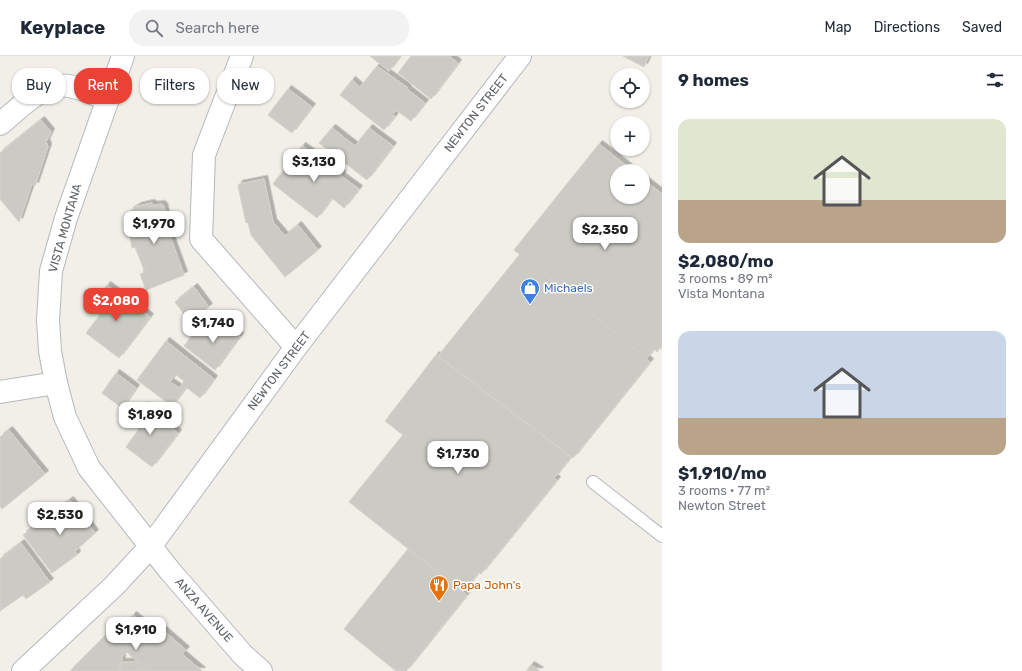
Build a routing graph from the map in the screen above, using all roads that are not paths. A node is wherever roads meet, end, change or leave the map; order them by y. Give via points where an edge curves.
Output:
1 (123, 56) edge
2 (242, 56) edge
3 (520, 56) edge
4 (119, 68) edge
5 (74, 87) edge
6 (106, 104) edge
7 (0, 124) edge
8 (296, 347) junction
9 (56, 383) junction
10 (0, 392) edge
11 (593, 482) dead end
12 (662, 536) edge
13 (150, 547) junction
14 (22, 671) edge
15 (261, 671) edge

1 - 4 street, VISTA MONTANA
2 - 8 street via 204,155 201,240
3 - 8 street, NEWTON STREET
5 - 7 street via 56,86 41,91
6 - 9 street, VISTA MONTANA via 66,218 51,271 48,320
8 - 13 street, NEWTON STREET
9 - 10 street
9 - 13 street, VISTA MONTANA via 65,417 89,468
11 - 12 lane
13 - 14 street, NEWTON STREET via 99,601
13 - 15 street, ANZA AVENUE via 243,655

